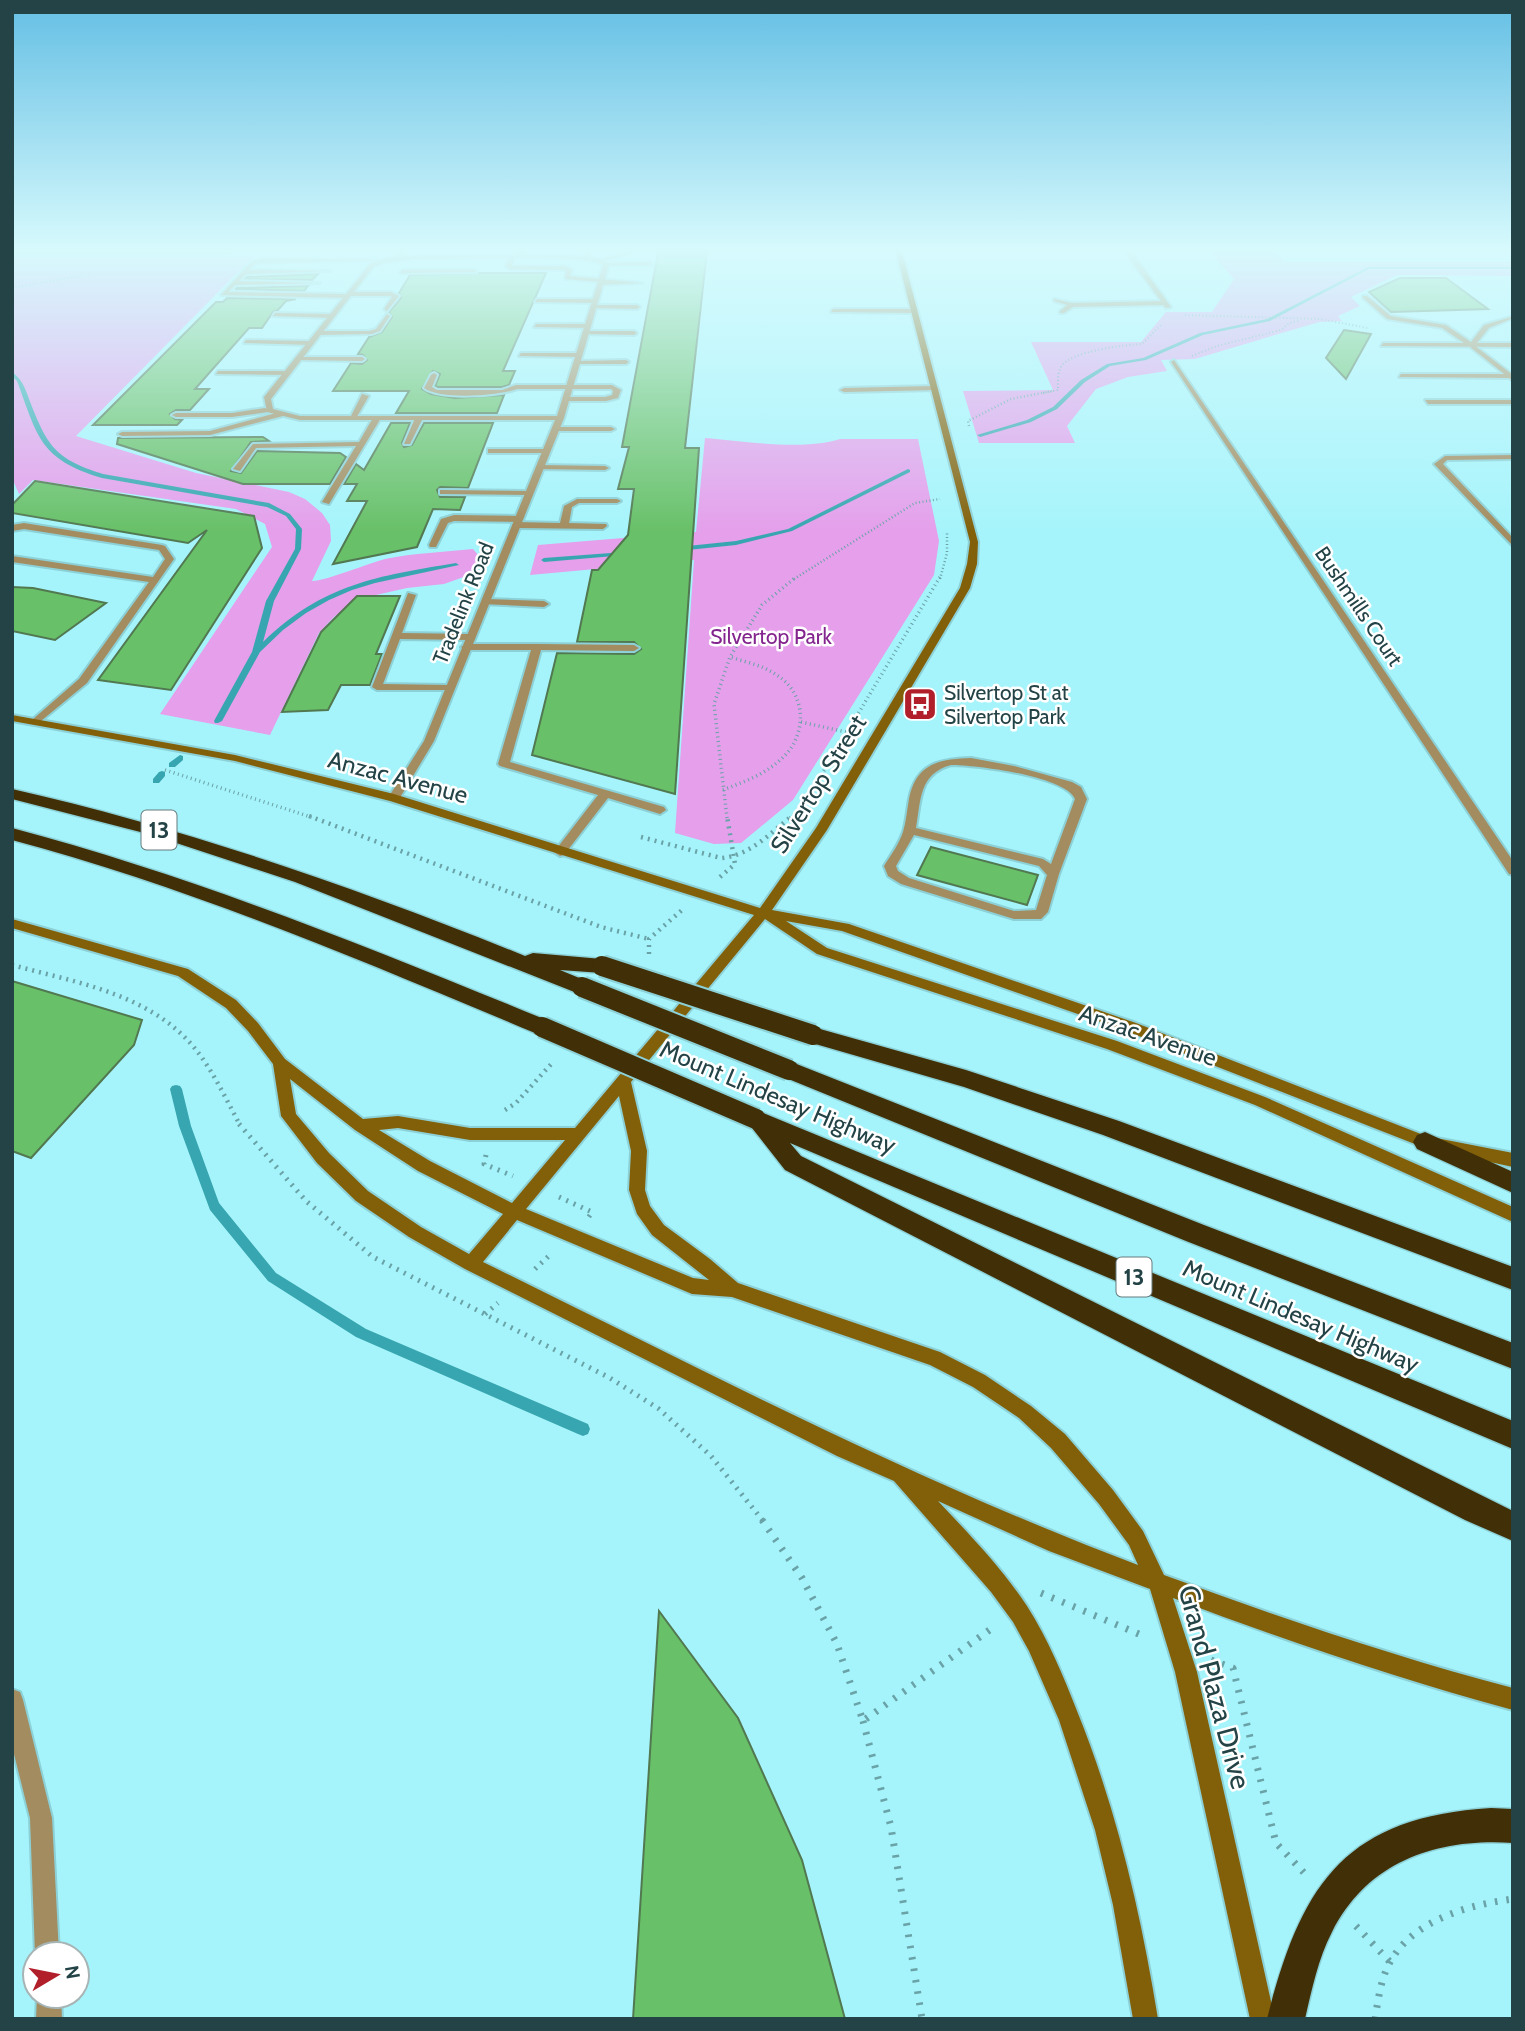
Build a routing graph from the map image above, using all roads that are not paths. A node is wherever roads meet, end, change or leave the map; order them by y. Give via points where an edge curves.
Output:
1 (297, 343) edge
2 (311, 343) joint
3 (582, 343) edge
4 (922, 343) edge
5 (1469, 343) edge
6 (1383, 345) dead end
7 (1472, 345) junction
8 (1513, 345) edge
9 (521, 355) dead end
10 (298, 359) junction
11 (362, 359) dead end
12 (578, 359) junction
13 (626, 362) dead end
14 (1174, 362) road end
15 (218, 373) dead end
16 (287, 373) junction
17 (434, 375) dead end
18 (1401, 376) dead end
19 (1511, 377) edge
20 (569, 387) junction
21 (934, 388) junction
22 (844, 390) dead end
23 (365, 396) dead end
24 (566, 399) junction
25 (1428, 402) dead end
26 (1513, 402) edge
27 (270, 410) junction
28 (280, 414) junction
29 (176, 415) dead end
30 (352, 418) junction
31 (377, 418) junction
32 (419, 418) junction
33 (560, 418) junction
34 (556, 429) junction
35 (611, 429) dead end
36 (122, 434) dead end
37 (407, 442) dead end
38 (361, 444) junction
39 (491, 451) dead end
40 (546, 452) junction
41 (1513, 457) edge
42 (540, 467) junction
43 (605, 468) dead end
44 (237, 469) dead end
45 (443, 492) dead end
46 (529, 493) junction
47 (326, 502) dead end
48 (617, 502) dead end
49 (518, 522) junction
50 (564, 526) junction
51 (603, 526) dead end
52 (12, 528) edge
53 (1513, 543) edge
54 (433, 545) dead end
55 (12, 559) edge
56 (154, 580) junction
57 (411, 595) dead end
58 (485, 602) junction
59 (544, 604) dead end
60 (396, 636) junction
61 (468, 642) junction
62 (537, 647) junction
63 (634, 648) dead end
64 (449, 688) junction
65 (12, 718) edge
66 (36, 722) junction
67 (606, 793) junction
68 (12, 794) edge
69 (394, 798) junction
70 (660, 810) dead end
71 (910, 830) junction
72 (12, 834) edge
73 (560, 852) junction
74 (1513, 871) edge
75 (1054, 874) junction
76 (764, 913) junction
77 (12, 923) edge
78 (510, 957) junction
79 (280, 1063) junction
80 (623, 1079) junction
81 (756, 1119) junction
82 (360, 1126) junction
83 (578, 1134) junction
84 (1425, 1142) junction
85 (1513, 1160) edge
86 (1513, 1183) edge
87 (515, 1212) junction
88 (1513, 1215) edge
89 (471, 1264) junction
90 (1513, 1279) edge
91 (732, 1289) junction
92 (1513, 1356) edge
93 (1513, 1434) edge
94 (898, 1473) junction
95 (1513, 1526) edge
96 (1158, 1584) junction
97 (1513, 1699) edge
98 (12, 1700) edge
99 (1513, 1826) edge
100 (46, 1940) edge
101 (1146, 2019) edge
102 (1263, 2019) edge
103 (1286, 2019) edge

1 - 2 street
2 - 10 street
3 - 12 street, Tradelink Road
4 - 21 main road, Silvertop Street
5 - 7 street
6 - 7 street
7 - 8 street
7 - 19 street
9 - 12 street
10 - 11 street
10 - 16 street
12 - 13 street
12 - 20 street, Tradelink Road
14 - 74 street, Bushmills Court
15 - 16 street
16 - 27 street via 267,399
17 - 20 street via 428,388 436,392
18 - 19 street
20 - 24 street, Tradelink Road
20 - 24 street via 617,390 606,399
21 - 22 street
21 - 76 main road, Silvertop Street via 974,542 965,588 828,819
23 - 30 street
24 - 33 street, Tradelink Road
25 - 26 street
27 - 28 street
27 - 29 street
28 - 30 street
28 - 36 street via 210,433
30 - 31 street
31 - 32 street
31 - 38 street
32 - 33 street
32 - 37 street
33 - 34 street, Tradelink Road
34 - 35 street
34 - 40 street, Tradelink Road
38 - 44 street via 260,444 253,446
38 - 47 street
39 - 40 street
40 - 42 street, Tradelink Road
41 - 53 street via 1445,458 1438,464
42 - 43 street
42 - 46 street, Tradelink Road
45 - 46 street
46 - 49 street, Tradelink Road
48 - 50 street via 578,501 568,506
49 - 50 street
49 - 54 street via 454,518 444,521
49 - 58 street, Tradelink Road
50 - 51 street
52 - 56 street via 24,526 162,548 170,559
55 - 56 street
56 - 66 street via 83,681
57 - 60 street
58 - 59 street
58 - 61 street, Tradelink Road
60 - 61 street
60 - 64 street via 377,687
61 - 62 street
61 - 64 street, Tradelink Road
62 - 63 street
62 - 67 street via 504,764
64 - 69 street, Tradelink Road via 429,741
65 - 66 main road, Anzac Avenue
66 - 69 main road, Anzac Avenue via 235,758
67 - 70 street
67 - 73 street
68 - 78 highway, Mount Lindesay Highway / 13 via 166,832 302,877
69 - 73 main road, Anzac Avenue
71 - 75 street via 1043,863
71 - 75 street via 890,866 892,873 1014,915 1042,912
71 - 75 street via 914,799 925,774 942,763 965,759 1068,785 1081,799
72 - 81 highway, Mount Lindesay Highway / 13, bridge via 70,848 245,905
73 - 76 main road, Anzac Avenue
76 - 80 main road, Silvertop Street
76 - 84 main road, Anzac Avenue via 844,927 1118,1022
76 - 88 main road, Anzac Avenue via 822,951 1165,1063
77 - 79 main road via 183,972 231,1004
78 - 90 highway, bridge via 602,966 966,1079 1111,1128
78 - 92 highway, Mount Lindesay Highway / 13, bridge
79 - 82 main road
79 - 89 main road via 289,1116 323,1158 362,1196
80 - 83 main road, Silvertop Street
80 - 91 main road via 639,1151 637,1190 643,1209 658,1230
81 - 93 highway, Mount Lindesay Highway / 13
81 - 95 highway via 793,1163
82 - 83 main road via 398,1122 470,1133
82 - 87 main road via 424,1166
83 - 87 main road, Silvertop Street
84 - 85 main road, Anzac Avenue
84 - 86 highway
87 - 89 main road, Silvertop Street
87 - 91 main road via 692,1286
89 - 94 main road
91 - 96 main road, Grand Plaza Drive via 934,1358 1025,1412 1058,1441 1106,1497 1136,1538
94 - 96 main road
94 - 101 main road via 988,1573 1038,1645 1093,1778 1115,1856
96 - 97 main road via 1453,1684
96 - 102 main road, Grand Plaza Drive via 1186,1671
98 - 100 street via 41,1818
99 - 103 highway via 1435,1831 1392,1844 1358,1866 1325,1905 1307,1946

